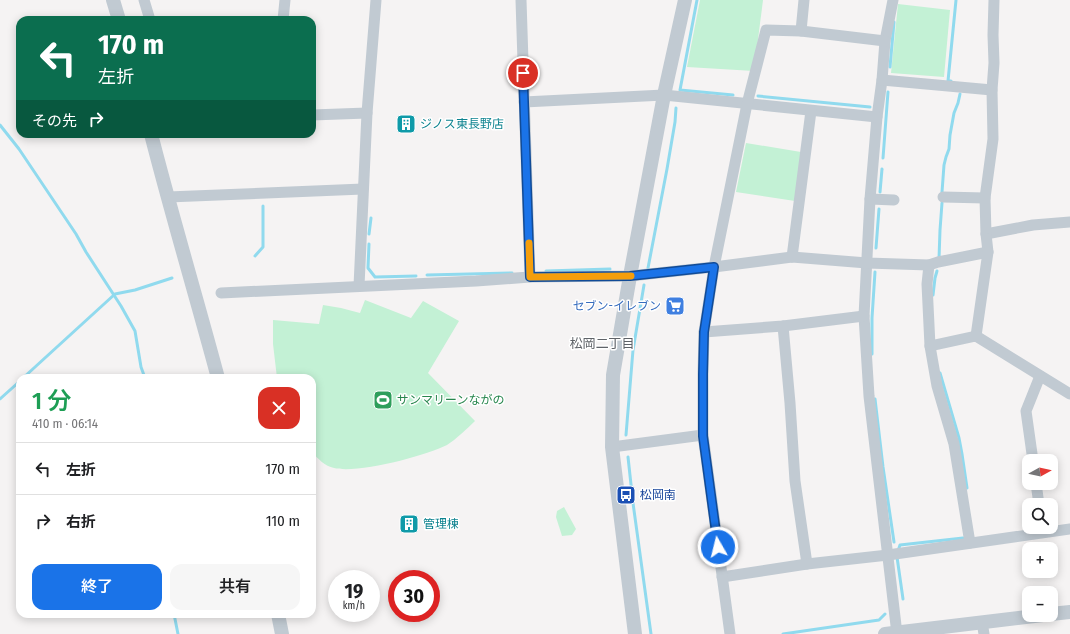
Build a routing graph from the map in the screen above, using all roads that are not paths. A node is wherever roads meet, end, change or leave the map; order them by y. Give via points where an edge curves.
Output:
1 (113, 0) edge
2 (144, 0) edge
3 (285, 0) edge
4 (376, 0) edge
5 (521, 0) edge
6 (685, 0) edge
7 (804, 0) edge
8 (893, 0) edge
9 (994, 0) edge
10 (118, 16) edge
11 (149, 16) edge
12 (283, 16) edge
13 (801, 32) junction
14 (885, 41) junction
15 (882, 80) junction
16 (992, 90) junction
17 (664, 95) junction
18 (524, 102) junction
19 (747, 104) junction
20 (811, 111) junction
21 (367, 113) junction
22 (316, 115) edge
23 (877, 117) junction
24 (152, 138) edge
25 (363, 189) junction
26 (168, 197) junction
27 (942, 197) dead end
28 (985, 198) junction
29 (870, 199) junction
30 (894, 200) dead end
31 (1070, 222) edge
32 (986, 234) junction
33 (988, 252) junction
34 (792, 257) junction
35 (867, 263) junction
36 (929, 265) junction
37 (714, 267) junction
38 (630, 276) junction
39 (530, 277) junction
40 (359, 286) junction
41 (221, 293) dead end
42 (864, 316) junction
43 (783, 326) junction
44 (704, 332) junction
45 (976, 336) junction
46 (930, 346) junction
47 (217, 374) edge
48 (1040, 376) junction
49 (1070, 394) edge
50 (703, 436) junction
51 (612, 447) junction
52 (1032, 454) edge
53 (1058, 529) edge
54 (1070, 529) edge
55 (1022, 534) edge
56 (970, 543) junction
57 (888, 554) junction
58 (807, 564) junction
59 (722, 577) junction
60 (1070, 612) edge
61 (1058, 613) edge
62 (279, 618) edge
63 (1022, 620) edge
64 (983, 628) edge
65 (282, 634) edge
66 (636, 634) edge
67 (730, 634) edge
68 (893, 634) edge

1 - 10 street
2 - 11 street
3 - 12 street
4 - 21 street
5 - 18 street
6 - 17 street
7 - 13 street
8 - 14 street
9 - 16 street
13 - 14 street
13 - 19 street via 766,30
14 - 15 street
15 - 16 street
15 - 23 street
16 - 28 street via 993,139
17 - 18 street
17 - 19 street
17 - 38 street
18 - 39 street
19 - 20 street
19 - 37 street
20 - 23 street
20 - 34 street
21 - 22 street
21 - 25 street
23 - 29 street
24 - 26 street
25 - 26 street
25 - 40 street
26 - 47 street
27 - 28 street
28 - 32 street
29 - 30 street
29 - 35 street
31 - 32 street via 1033,225
32 - 33 street
33 - 36 street
33 - 45 street
34 - 35 street
34 - 37 street
35 - 36 street
35 - 42 street
36 - 46 street via 927,284
37 - 38 street
37 - 44 street
38 - 39 street
38 - 51 street via 613,375
39 - 40 street
40 - 41 street
42 - 43 street
42 - 57 street via 869,396
43 - 44 street
43 - 58 street via 795,481
44 - 50 street
45 - 46 street
45 - 48 street
46 - 56 street via 937,386 954,444
48 - 49 street
48 - 52 street via 1026,411
50 - 51 street
50 - 59 street
51 - 66 street
53 - 54 street
55 - 56 street
56 - 57 street
57 - 58 street
57 - 68 street
58 - 59 street
59 - 67 street
60 - 61 street
62 - 65 street
63 - 64 street
64 - 68 street

